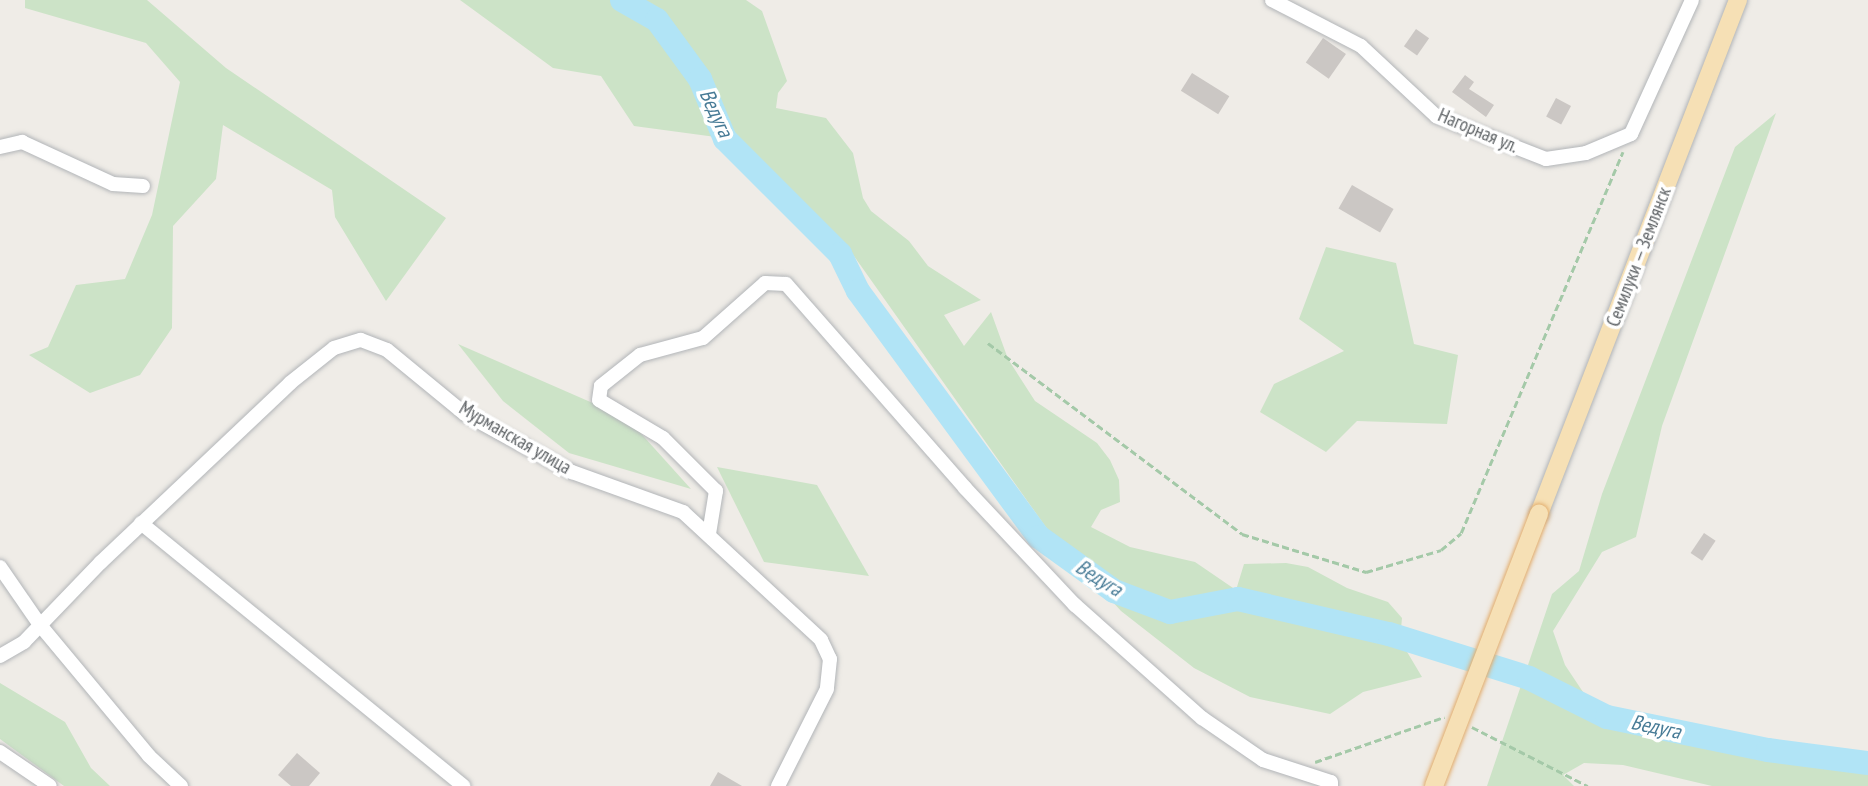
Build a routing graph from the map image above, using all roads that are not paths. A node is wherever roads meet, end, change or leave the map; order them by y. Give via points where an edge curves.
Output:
1 (1272, 0) edge
2 (1692, 0) edge
3 (1738, 0) edge
4 (0, 147) edge
5 (143, 186) dead end
6 (141, 523) junction
7 (709, 534) junction
8 (0, 567) edge
9 (40, 625) junction
10 (0, 656) edge
11 (0, 752) edge
12 (50, 786) edge
13 (181, 786) edge
14 (463, 786) edge
15 (778, 786) edge
16 (1331, 786) edge
17 (1434, 786) edge

1 - 2 street, Нагорная ул. via 1361,46 1436,116 1546,159 1586,153 1631,135
3 - 17 main road, Семилуки — Землянск, bridge
4 - 5 street via 22,142 113,184
6 - 7 street, Мурманская улица via 290,383 334,348 361,340 387,350 465,414 572,472 683,513
6 - 9 street, Мурманская улица
6 - 14 street
7 - 15 street, Мурманская улица via 776,603 821,640 830,659 827,689
7 - 16 street via 716,491 663,438 599,400 601,386 640,355 703,338 765,282 786,284 1075,605 1202,718 1263,760 1331,782
8 - 9 street
9 - 10 street, Мурманская улица
9 - 13 street via 149,756
11 - 12 street

